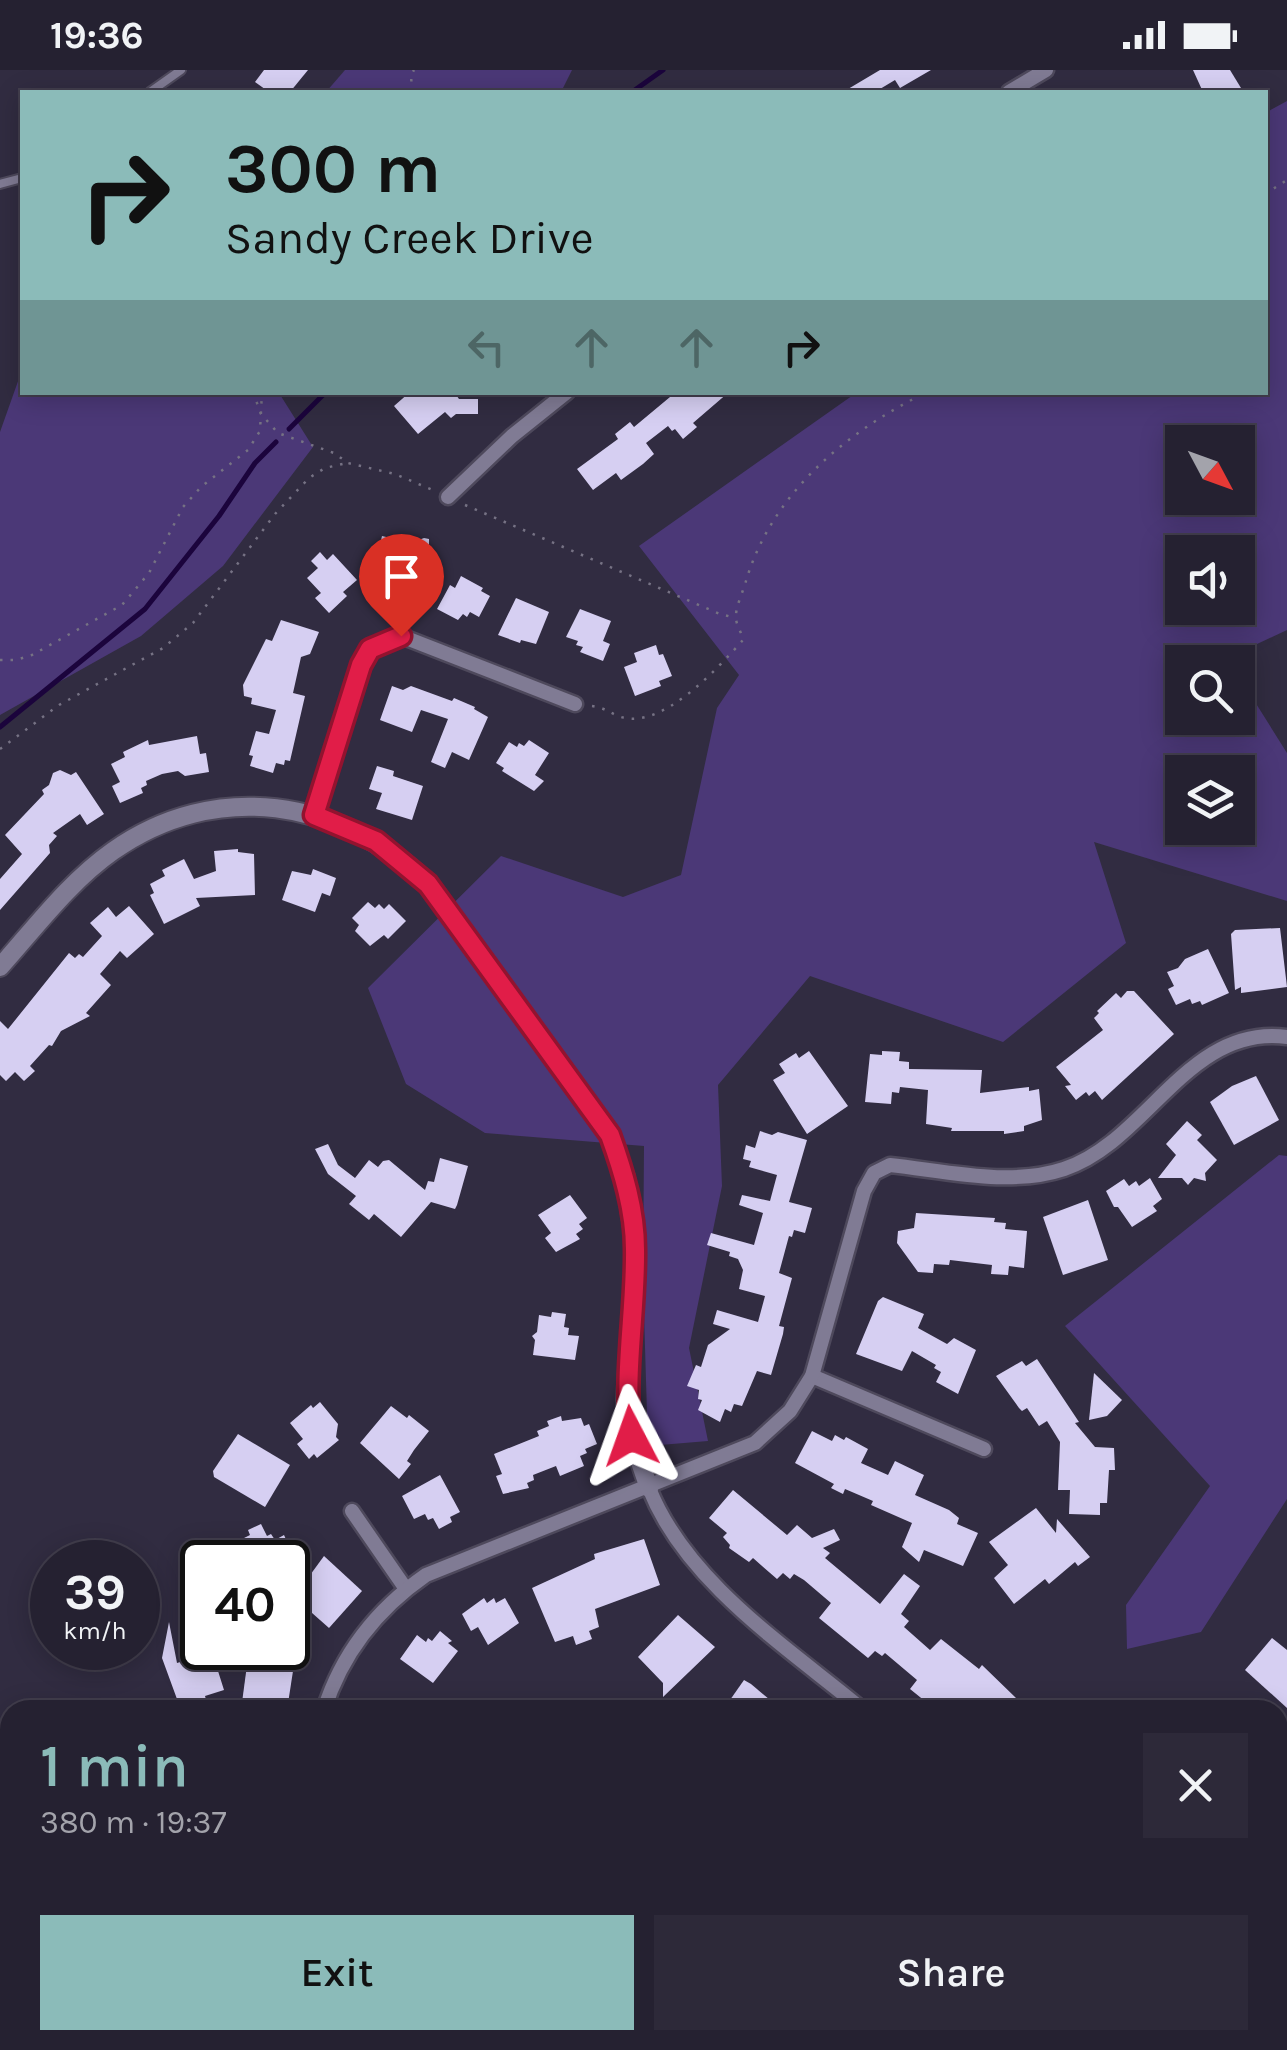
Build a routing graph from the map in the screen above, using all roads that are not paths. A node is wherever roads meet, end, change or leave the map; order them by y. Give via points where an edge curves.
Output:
1 (180, 70) edge
2 (1046, 70) edge
3 (153, 90) edge
4 (1011, 90) edge
5 (563, 395) edge
6 (448, 497) road end
7 (575, 704) road end
8 (314, 815) junction
9 (0, 967) edge
10 (1287, 1037) edge
11 (812, 1376) junction
12 (984, 1449) dead end
13 (649, 1488) junction
14 (352, 1511) dead end
15 (406, 1589) junction
16 (328, 1700) edge
17 (852, 1700) edge

1 - 3 lane
2 - 4 street
5 - 6 street
7 - 8 street via 401,636 390,638 370,649 361,665
8 - 9 street via 228,808 152,828 92,868
8 - 13 street via 376,841 428,884 610,1135 625,1177 636,1246 626,1400
10 - 11 street via 1245,1041 1200,1061 1116,1141 1068,1168 1022,1178 890,1165 874,1173
11 - 12 street
11 - 13 street via 790,1411 754,1444
13 - 15 street via 450,1564
13 - 17 street via 670,1533 709,1582
14 - 15 street
15 - 16 street via 350,1652

